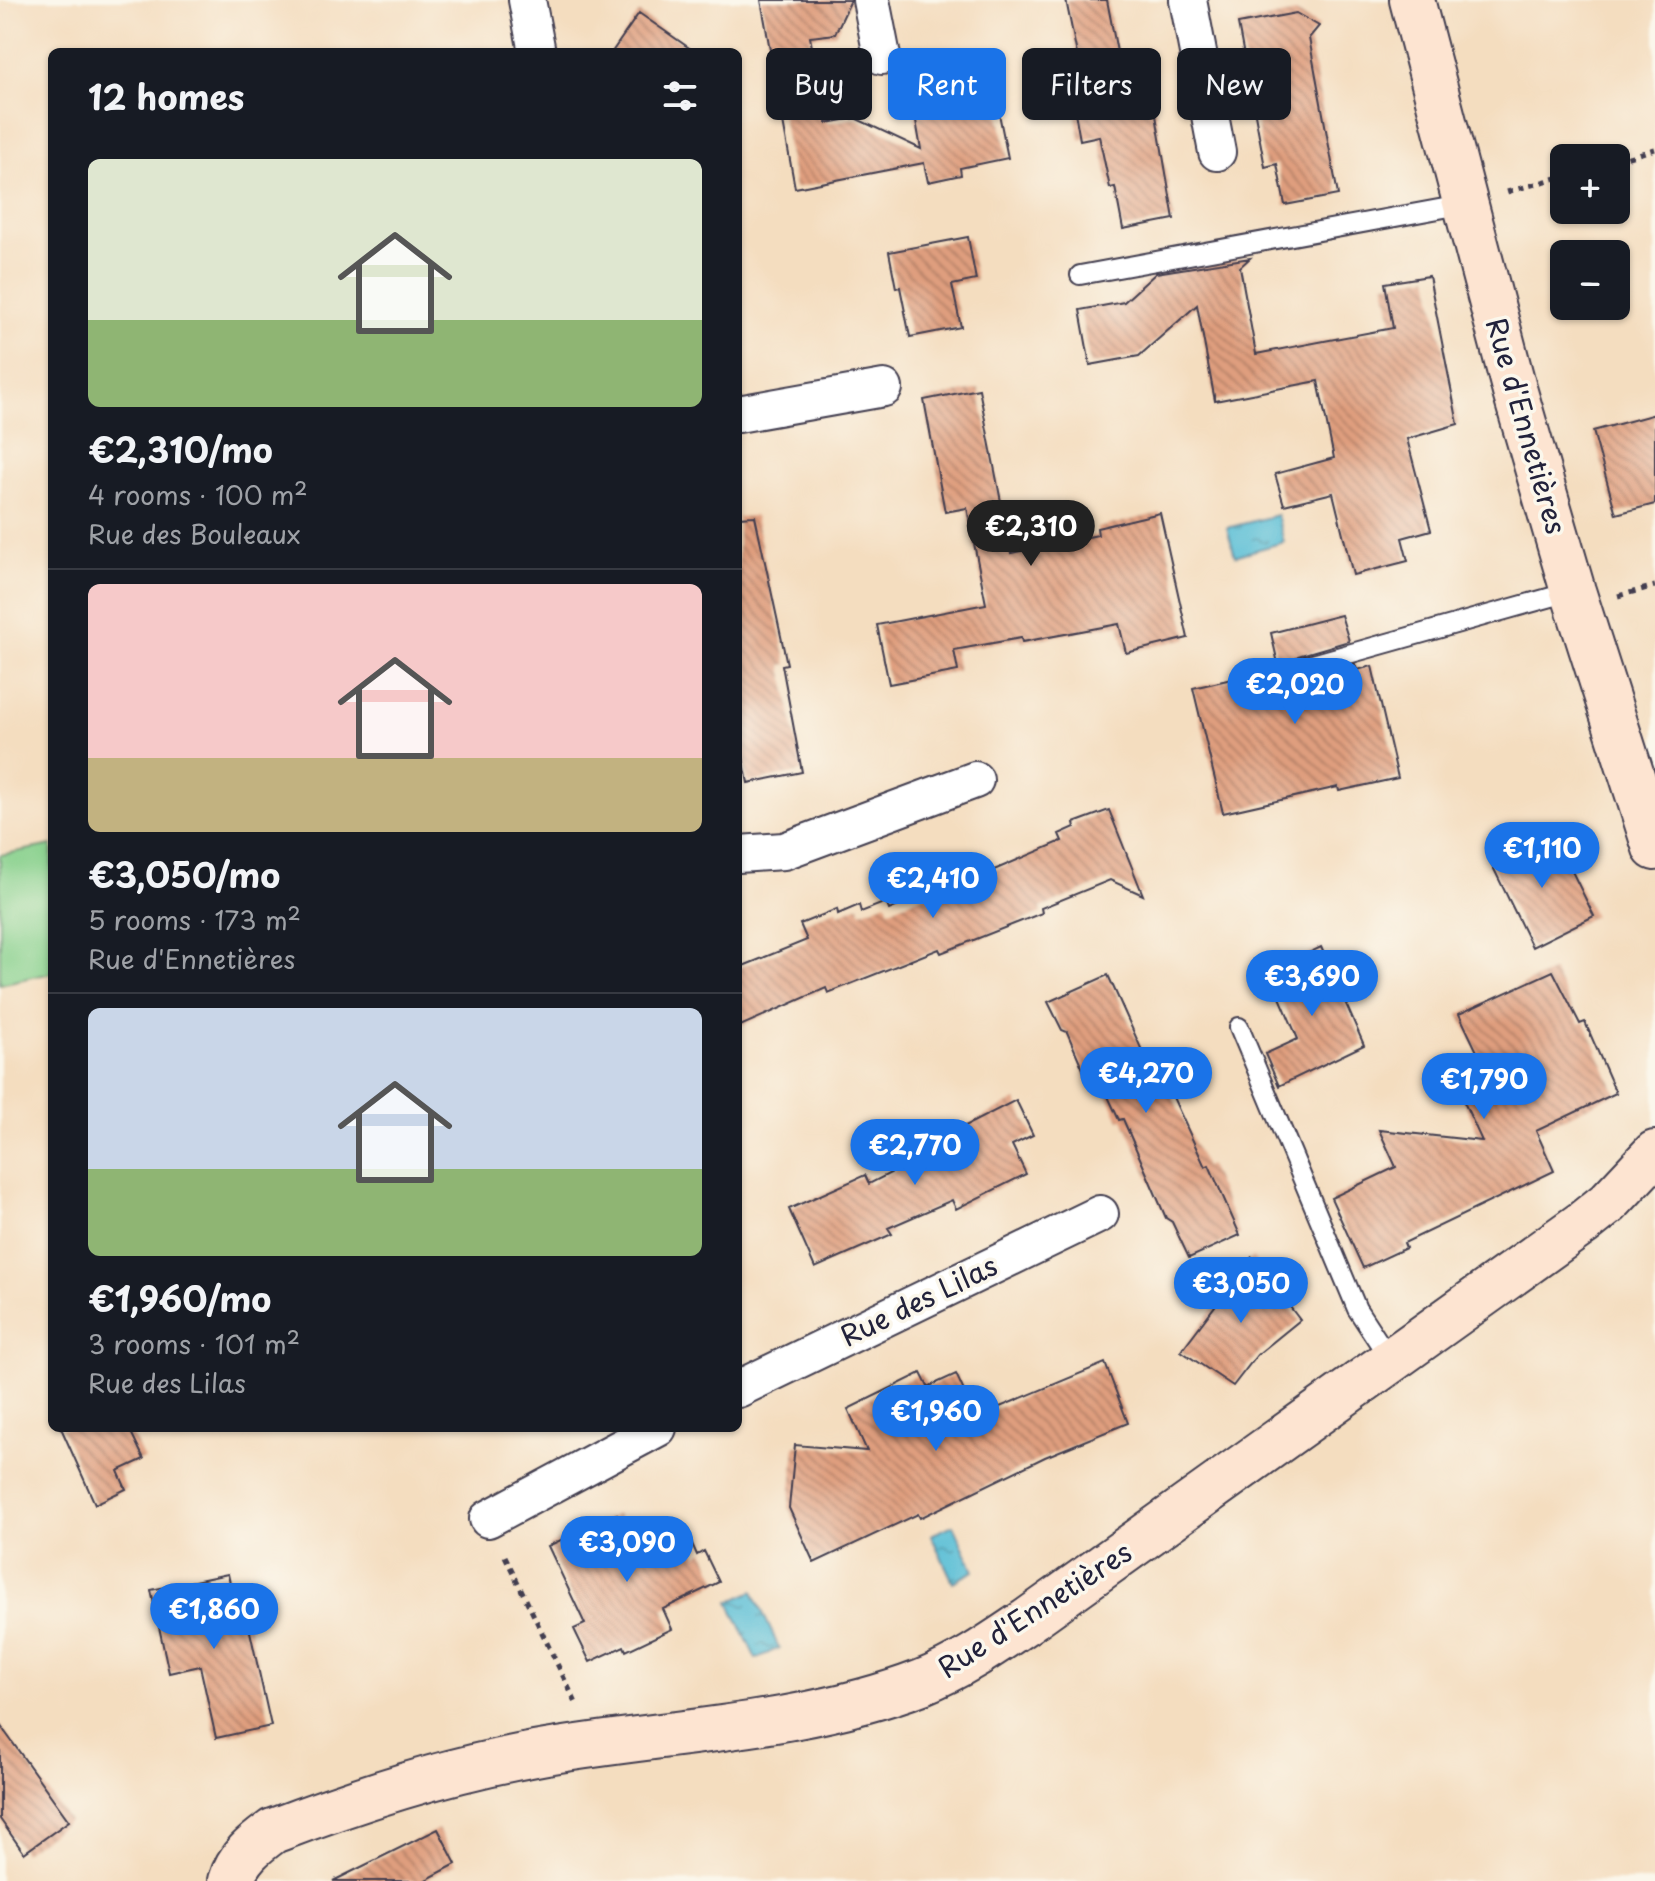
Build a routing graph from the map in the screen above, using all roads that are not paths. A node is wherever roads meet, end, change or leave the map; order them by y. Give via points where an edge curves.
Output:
1 (527, 0) edge
2 (871, 0) edge
3 (1188, 0) edge
4 (1412, 0) edge
5 (536, 48) edge
6 (882, 56) dead end
7 (1217, 152) dead end
8 (1466, 204) junction
9 (1080, 275) dead end
10 (884, 388) dead end
11 (742, 413) edge
12 (1573, 591) junction
13 (1302, 667) dead end
14 (975, 780) dead end
15 (1655, 848) edge
16 (742, 854) edge
17 (1239, 1027) dead end
18 (1655, 1153) edge
19 (1100, 1214) dead end
20 (1391, 1361) junction
21 (742, 1387) edge
22 (647, 1432) edge
23 (488, 1519) road end
24 (227, 1880) edge

1 - 5 street
2 - 6 street
3 - 7 street
4 - 8 street, Rue d'Ennetières
8 - 9 lane
8 - 12 street, Rue d'Ennetières
10 - 11 street
12 - 13 lane
12 - 15 street, Rue d'Ennetières
14 - 16 street via 784,851
17 - 20 lane via 1357,1309
18 - 20 street, Rue d'Ennetières via 1583,1223
19 - 21 street, Rue des Lilas
20 - 24 street, Rue d'Ennetières via 1027,1621 954,1667 893,1692 826,1710 595,1744 430,1777 273,1831 253,1846
22 - 23 street

